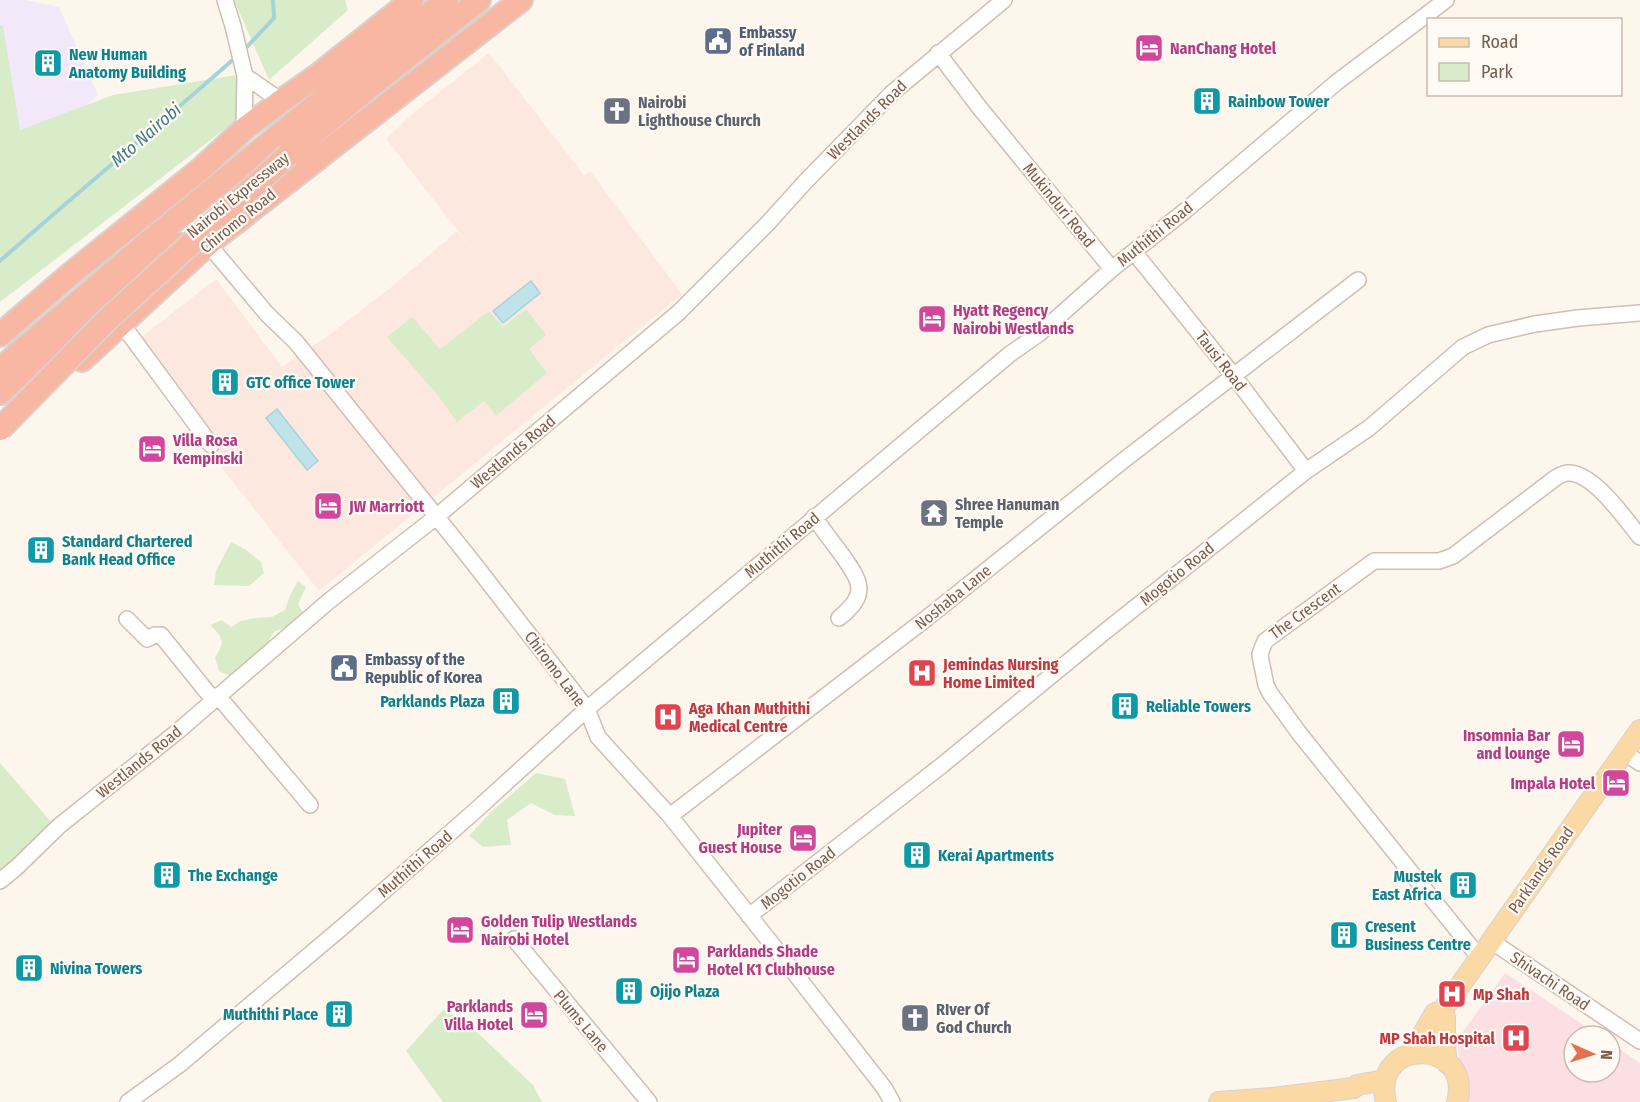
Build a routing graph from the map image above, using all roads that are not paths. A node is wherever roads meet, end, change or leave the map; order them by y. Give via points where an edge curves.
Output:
1 (225, 0) edge
2 (412, 0) edge
3 (447, 0) edge
4 (479, 0) edge
5 (520, 0) edge
6 (1004, 0) edge
7 (1446, 0) edge
8 (938, 53) junction
9 (244, 73) junction
10 (281, 100) junction
11 (244, 129) junction
12 (288, 155) junction
13 (208, 244) junction
14 (1134, 252) junction
15 (1112, 269) junction
16 (1358, 280) dead end
17 (1640, 313) edge
18 (122, 324) junction
19 (0, 335) edge
20 (100, 342) junction
21 (0, 369) edge
22 (1233, 375) junction
23 (0, 393) edge
24 (0, 420) edge
25 (0, 429) edge
26 (0, 437) edge
27 (211, 445) dead end
28 (1306, 471) junction
29 (436, 517) junction
30 (814, 517) junction
31 (1640, 537) edge
32 (839, 618) dead end
33 (127, 619) dead end
34 (218, 696) junction
35 (586, 709) junction
36 (1640, 729) edge
37 (1632, 757) edge
38 (310, 805) dead end
39 (670, 816) junction
40 (0, 881) edge
41 (749, 916) junction
42 (514, 939) dead end
43 (1491, 941) junction
44 (1479, 957) junction
45 (1442, 1011) junction
46 (1640, 1041) edge
47 (1414, 1053) junction
48 (1448, 1062) junction
49 (1385, 1080) junction
50 (1354, 1088) junction
51 (136, 1100) edge
52 (649, 1102) edge
53 (892, 1102) edge
54 (1219, 1102) edge
55 (1380, 1102) edge
56 (1386, 1102) edge
57 (1457, 1102) edge

1 - 9 street
2 - 10 highway
3 - 21 highway, Nairobi Expressway via 156,236
4 - 12 highway, Nairobi Expressway
5 - 13 highway, Chiromo Road
6 - 8 street, Westlands Road
7 - 14 street, Muthithi Road via 1337,82
8 - 15 street, Mukinduri Road
8 - 29 street, Westlands Road via 892,93 678,313
9 - 10 street
9 - 11 street
10 - 11 highway
11 - 19 highway
12 - 23 highway, Nairobi Expressway, bridge via 47,348
12 - 25 highway, bridge via 107,320
13 - 18 highway, Chiromo Road
13 - 29 street, Chiromo Lane via 296,342
14 - 15 street, Muthithi Road
14 - 22 street, Tausi Road
15 - 30 street, Muthithi Road via 1040,333
16 - 22 street, Noshaba Lane
17 - 28 street, Mogotio Road via 1535,324 1463,346 1368,428
18 - 20 highway, Chiromo Road
18 - 27 street
20 - 24 highway
20 - 26 highway, Chiromo Road
22 - 28 street, Tausi Road
22 - 39 street, Noshaba Lane
28 - 41 street, Mogotio Road
29 - 34 street, Westlands Road
29 - 35 street, Chiromo Lane
30 - 32 street via 859,584 852,606
30 - 35 street, Muthithi Road
31 - 44 street, The Crescent via 1596,487 1575,474 1562,474 1453,556 1430,562 1374,561 1265,640 1260,654 1269,693
33 - 34 street via 147,639 161,635 207,692
34 - 38 street
34 - 40 street, Westlands Road via 59,826
35 - 39 street, Chiromo Lane via 598,737
35 - 51 street, Muthithi Road via 468,818
36 - 37 main road, Parklands Road
37 - 43 main road, Parklands Road
39 - 41 street, Chiromo Lane
41 - 53 street, Chiromo Lane
42 - 52 street, Plums Lane
43 - 44 main road, Parklands Road
43 - 46 street, Shivachi Road
44 - 45 main road, Parklands Road
45 - 47 main road, Parklands Road via 1435,1013
45 - 48 main road
47 - 48 main road via 1426,1052
47 - 49 main road via 1391,1067
48 - 57 main road via 1458,1083
49 - 50 main road
49 - 56 main road
50 - 54 main road
50 - 55 main road

